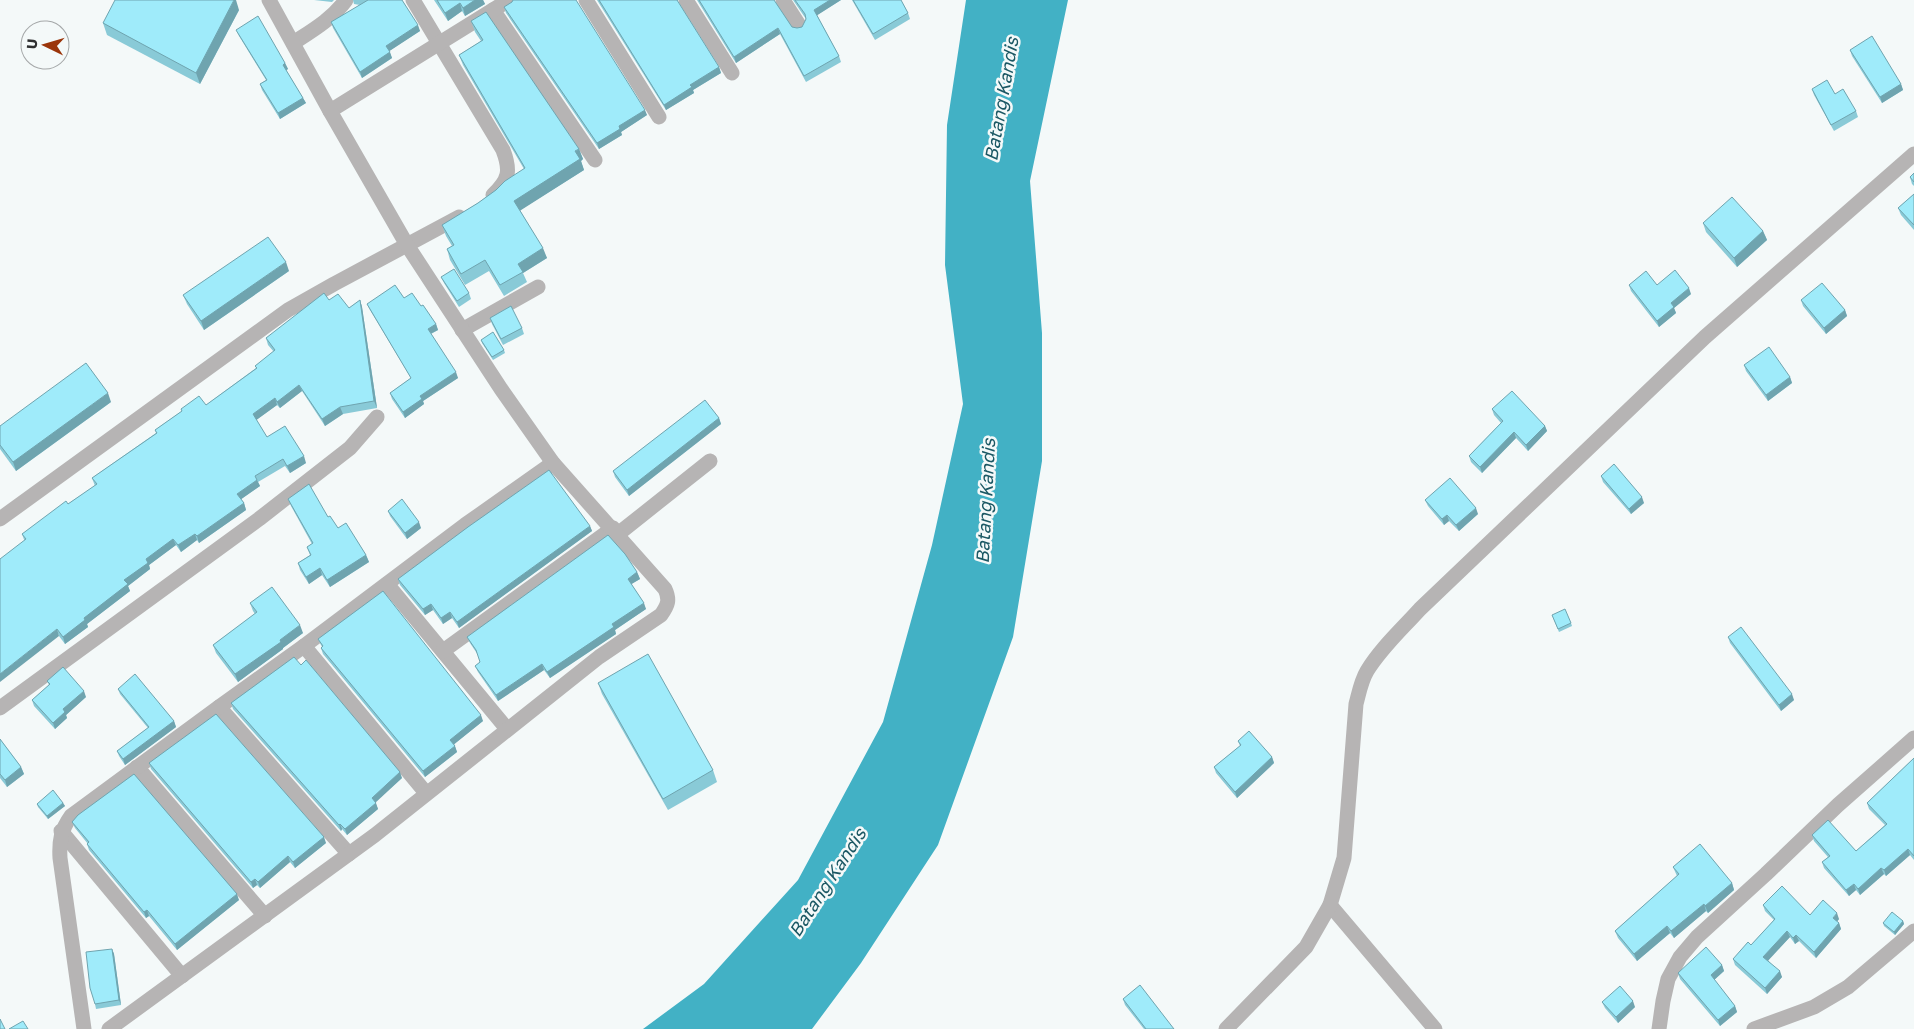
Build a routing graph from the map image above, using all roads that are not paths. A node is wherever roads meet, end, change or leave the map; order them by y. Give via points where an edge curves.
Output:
1 (270, 0) edge
2 (346, 0) edge
3 (413, 0) edge
4 (509, 0) edge
5 (586, 0) edge
6 (686, 0) edge
7 (783, 0) edge
8 (493, 10) junction
9 (799, 25) dead end
10 (293, 43) junction
11 (439, 44) junction
12 (732, 73) dead end
13 (330, 111) junction
14 (659, 117) dead end
15 (1914, 154) edge
16 (595, 160) dead end
17 (407, 245) junction
18 (538, 287) dead end
19 (462, 330) junction
20 (377, 417) dead end
21 (710, 461) dead end
22 (553, 463) junction
23 (0, 519) edge
24 (615, 531) junction
25 (387, 584) junction
26 (304, 646) junction
27 (443, 650) junction
28 (219, 707) junction
29 (0, 708) edge
30 (507, 729) junction
31 (1914, 738) edge
32 (137, 767) junction
33 (426, 793) junction
34 (61, 831) junction
35 (350, 854) junction
36 (1330, 904) junction
37 (264, 916) junction
38 (1914, 931) edge
39 (182, 976) junction
40 (84, 1029) edge
41 (109, 1029) edge
42 (1226, 1029) edge
43 (1435, 1029) edge
44 (1659, 1029) edge
45 (1754, 1029) edge

1 - 10 street
2 - 10 street via 326,21
3 - 11 street
4 - 8 street
5 - 14 street
6 - 12 street
7 - 9 street
8 - 11 street
8 - 16 street
10 - 13 street
11 - 13 street
11 - 17 street via 503,150 508,172 504,185 477,207
13 - 17 street
15 - 36 street via 1706,337 1420,609 1384,649 1367,671 1356,704 1344,858
17 - 19 street
17 - 23 street via 288,310
18 - 19 street
19 - 22 street
20 - 29 street via 350,448
21 - 24 street
22 - 24 street
22 - 25 street
24 - 27 street
24 - 30 street via 665,589 669,598 667,606 661,614 599,657
25 - 26 street
25 - 27 street
26 - 28 street
26 - 33 street
27 - 30 street
28 - 32 street
28 - 35 street
30 - 33 street
31 - 44 street via 1697,937 1668,978
32 - 34 street via 72,816
32 - 37 street
33 - 35 street
34 - 39 street
34 - 40 street via 60,858
35 - 37 street
36 - 42 street via 1306,947
36 - 43 street
37 - 39 street
38 - 45 street via 1848,987 1814,1007
39 - 41 street

